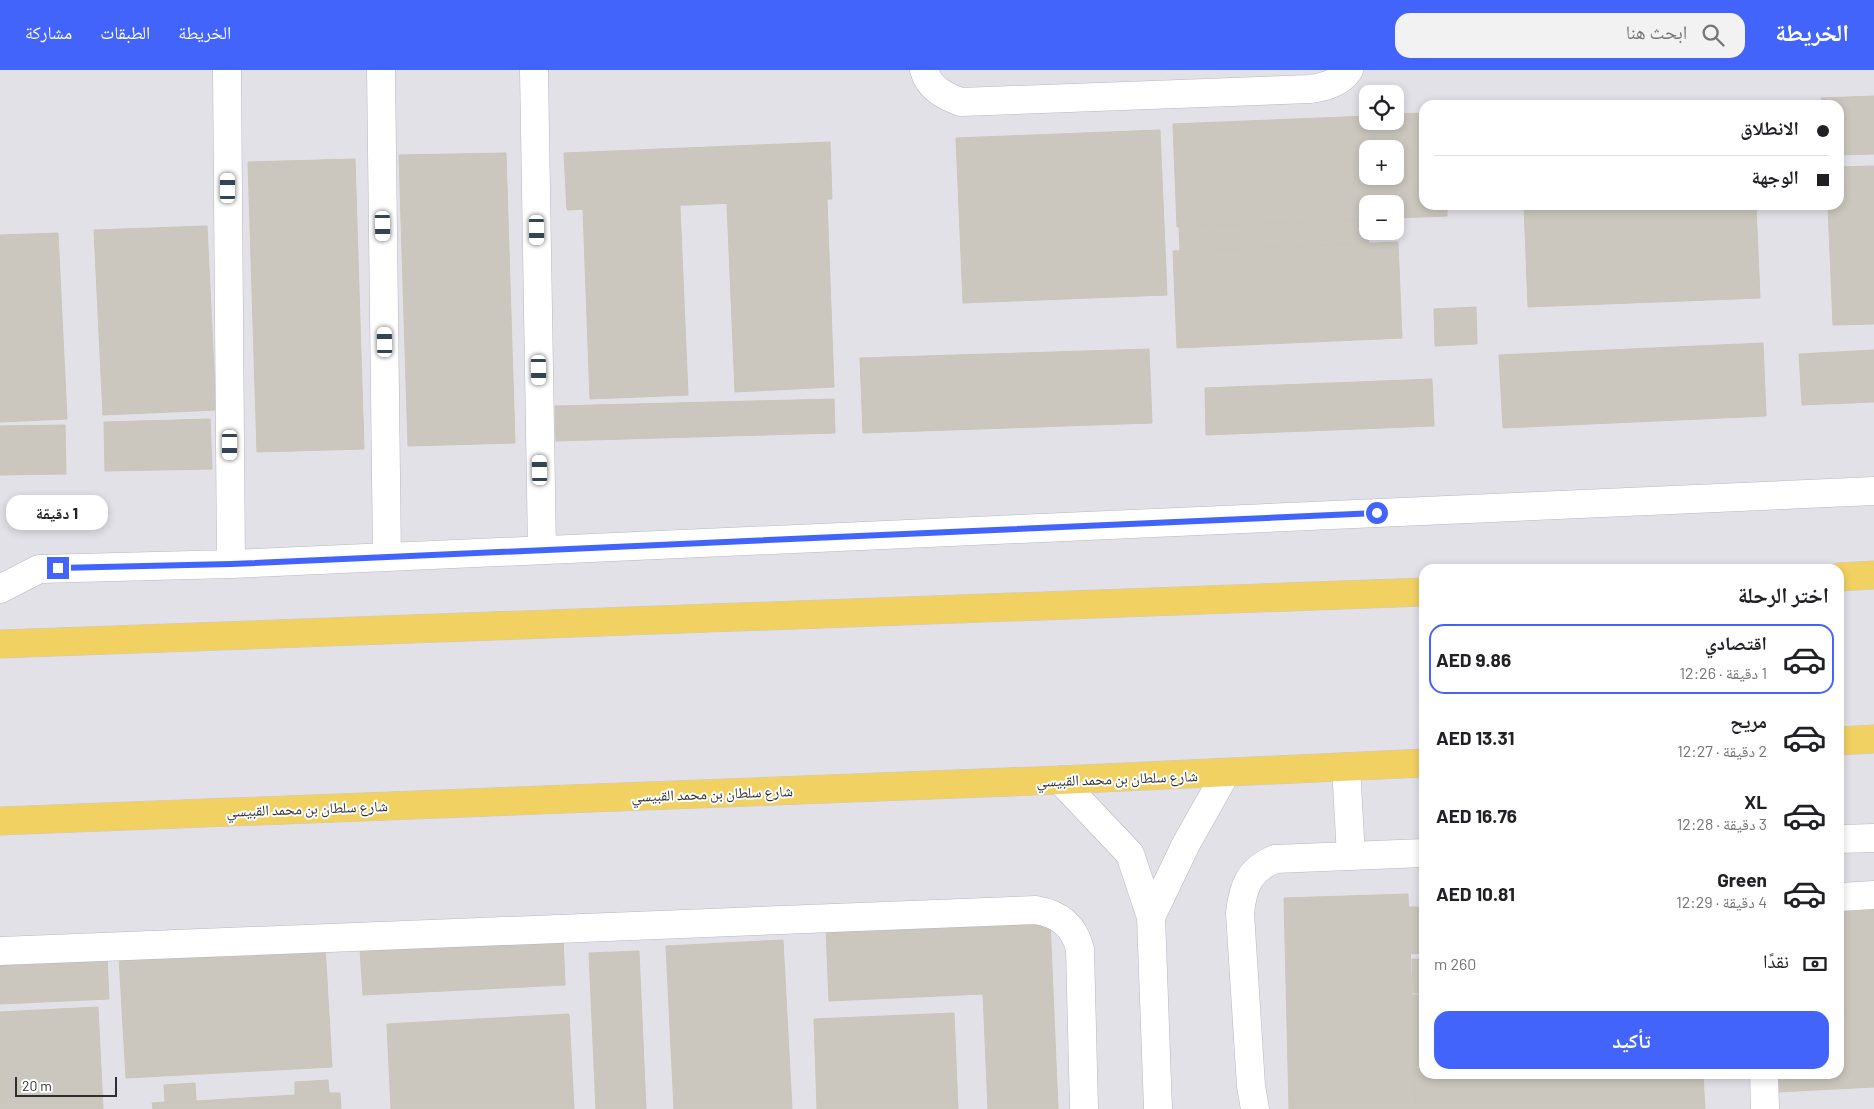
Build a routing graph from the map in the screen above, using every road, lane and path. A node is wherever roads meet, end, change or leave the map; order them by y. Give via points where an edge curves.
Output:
1 (227, 70) edge
2 (381, 70) edge
3 (534, 70) edge
4 (924, 70) edge
5 (1349, 70) edge
6 (1874, 490) edge
7 (542, 550) junction
8 (388, 557) junction
9 (231, 564) junction
10 (39, 569) junction
11 (0, 570) edge
12 (1874, 575) edge
13 (1844, 577) edge
14 (0, 589) edge
15 (1419, 592) edge
16 (0, 644) edge
17 (1874, 739) edge
18 (1844, 741) edge
19 (1419, 763) edge
20 (1346, 767) junction
21 (1226, 773) junction
22 (1060, 780) junction
23 (0, 821) edge
24 (1874, 838) edge
25 (1844, 839) edge
26 (1419, 853) edge
27 (1351, 856) junction
28 (1874, 895) edge
29 (1844, 897) edge
30 (1151, 917) junction
31 (0, 951) edge
32 (1764, 1079) edge
33 (1084, 1109) edge
34 (1158, 1109) edge
35 (1254, 1109) edge
36 (1765, 1109) edge

1 - 9 street
2 - 8 street
3 - 7 street
4 - 5 street via 935,89 962,102 1324,88
6 - 7 street
7 - 8 street
8 - 9 street
9 - 10 street
10 - 11 street
10 - 14 street
12 - 13 main road
15 - 16 main road
17 - 18 main road
19 - 20 main road, شارع سلطان بن محمد القبيسي
20 - 21 main road, شارع سلطان بن محمد القبيسي
20 - 27 street
21 - 22 main road, شارع سلطان بن محمد القبيسي
21 - 30 street via 1186,844
22 - 23 main road, شارع سلطان بن محمد القبيسي
22 - 30 street via 1130,854
24 - 25 street
26 - 27 street
27 - 35 street via 1275,859 1255,869 1243,889 1240,913
28 - 29 street
30 - 34 street
31 - 33 street via 1036,910 1061,918 1077,937 1080,949
32 - 36 street

